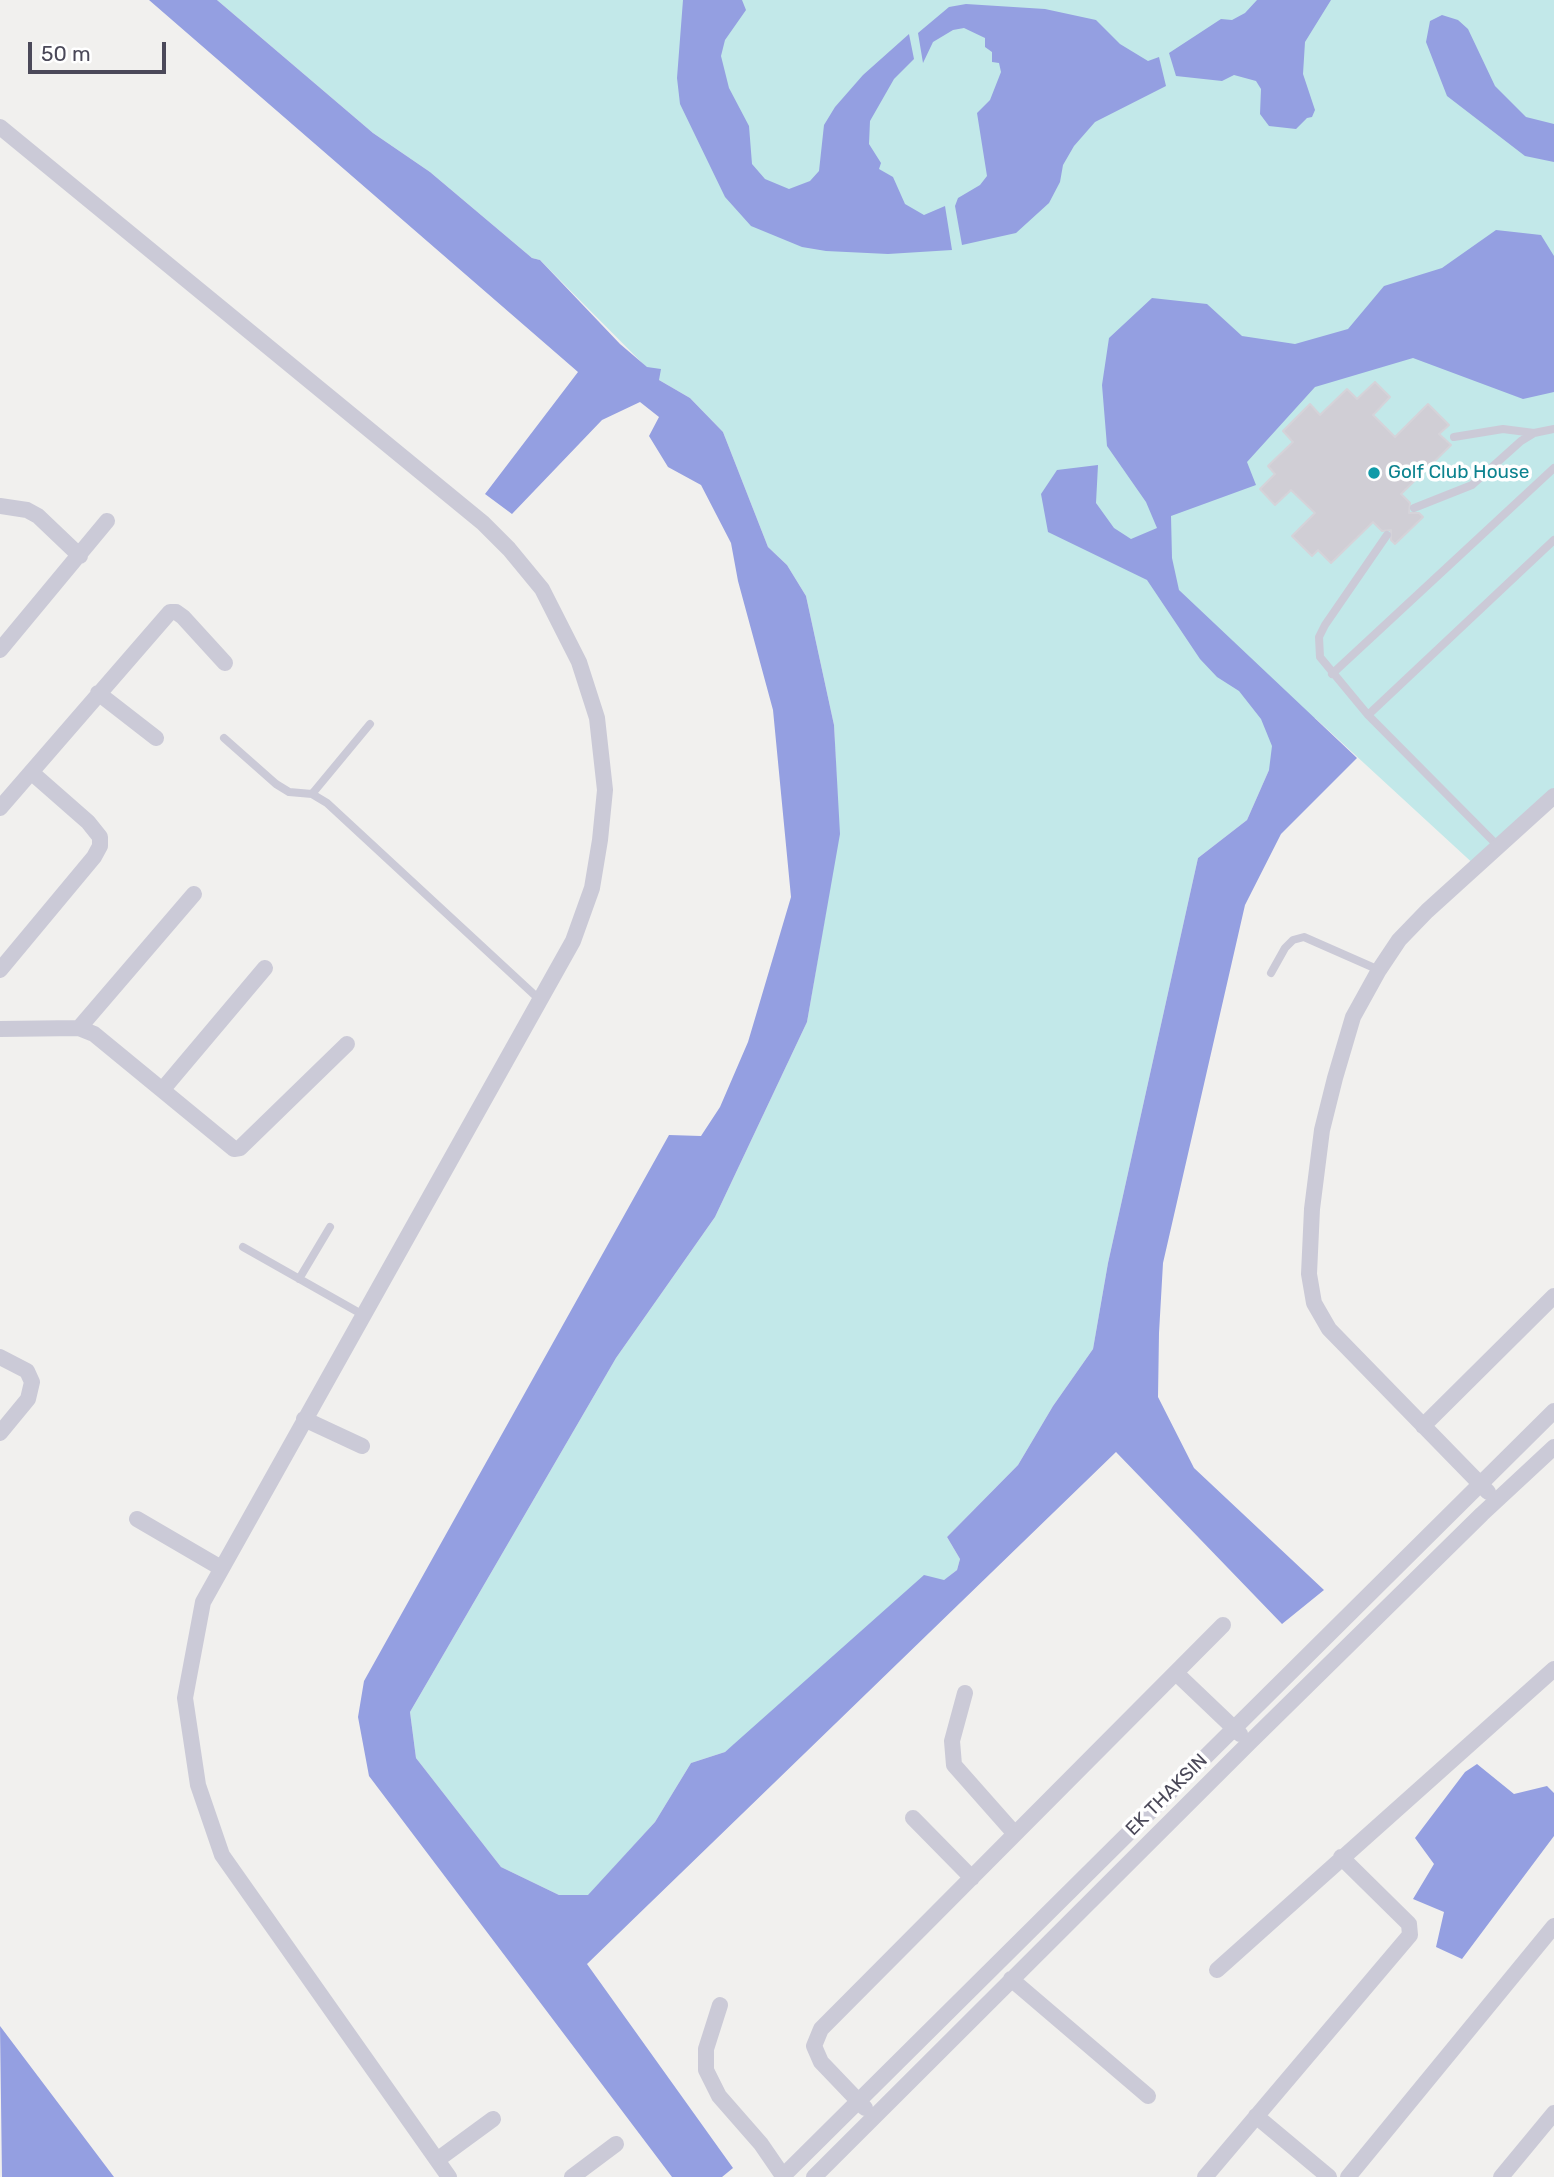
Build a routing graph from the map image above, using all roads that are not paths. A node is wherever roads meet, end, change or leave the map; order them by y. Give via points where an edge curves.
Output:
1 (0, 127) edge
2 (1554, 429) edge
3 (1534, 433) junction
4 (1454, 436) dead end
5 (1554, 468) edge
6 (0, 506) edge
7 (1414, 508) dead end
8 (107, 521) dead end
9 (1387, 535) dead end
10 (1554, 540) edge
11 (80, 556) junction
12 (0, 650) edge
13 (225, 663) dead end
14 (1332, 674) junction
15 (98, 693) junction
16 (1368, 715) junction
17 (370, 724) dead end
18 (156, 738) dead end
19 (224, 738) dead end
20 (31, 772) junction
21 (312, 794) junction
22 (1554, 796) edge
23 (0, 808) edge
24 (1500, 848) junction
25 (194, 894) dead end
26 (265, 968) dead end
27 (0, 970) edge
28 (1379, 970) junction
29 (1271, 973) dead end
30 (540, 1000) junction
31 (79, 1028) junction
32 (0, 1029) edge
33 (347, 1044) dead end
34 (163, 1089) junction
35 (330, 1227) dead end
36 (243, 1247) dead end
37 (299, 1279) junction
38 (1554, 1296) edge
39 (365, 1316) junction
40 (0, 1357) edge
41 (1554, 1412) edge
42 (304, 1419) junction
43 (1423, 1426) junction
44 (0, 1433) edge
45 (362, 1446) dead end
46 (1554, 1447) edge
47 (1480, 1484) junction
48 (1497, 1501) junction
49 (137, 1519) dead end
50 (221, 1568) junction
51 (1223, 1625) dead end
52 (1554, 1669) edge
53 (1175, 1673) junction
54 (965, 1693) dead end
55 (1233, 1728) junction
56 (1249, 1743) junction
57 (913, 1818) dead end
58 (1015, 1834) junction
59 (1341, 1857) junction
60 (972, 1878) junction
61 (1554, 1926) edge
62 (1217, 1970) dead end
63 (1011, 1979) junction
64 (720, 2006) dead end
65 (1148, 2096) dead end
66 (858, 2102) junction
67 (1554, 2113) edge
68 (1256, 2116) junction
69 (874, 2117) junction
70 (493, 2119) dead end
71 (616, 2144) dead end
72 (437, 2160) junction
73 (449, 2177) edge
74 (572, 2177) edge
75 (782, 2177) edge
76 (814, 2177) edge
77 (1205, 2177) edge
78 (1329, 2177) edge
79 (1348, 2177) edge
80 (1501, 2177) edge

1 - 30 street via 482,523 542,589 589,687 605,790 592,888 573,941
2 - 3 lane
3 - 4 lane via 1503,429
3 - 7 lane via 1472,485
5 - 14 lane
6 - 11 street via 38,516
8 - 11 street
9 - 14 lane via 1319,637 1320,657
10 - 16 lane
11 - 12 street
13 - 15 street via 183,617 170,612
14 - 16 lane
15 - 18 street
15 - 20 street
16 - 24 lane
17 - 21 lane
19 - 21 lane via 276,784 289,792
20 - 23 street
20 - 27 street via 88,822 100,837 100,846
21 - 30 lane
22 - 24 street
24 - 28 street via 1408,930
25 - 31 street
26 - 34 street
28 - 29 lane via 1304,937 1285,948
28 - 43 street via 1353,1017 1322,1130 1309,1274 1314,1303 1329,1329
30 - 39 street
31 - 32 street
31 - 34 street via 94,1034
33 - 34 street via 240,1148 227,1145
35 - 37 lane
36 - 37 lane
37 - 39 lane
38 - 43 street
39 - 42 street
40 - 44 street via 26,1371 32,1382 28,1399
41 - 47 street
42 - 45 street
42 - 50 street
43 - 47 street
46 - 48 street, EK THAKSIN
47 - 48 street
47 - 55 street
48 - 56 street, EK THAKSIN
49 - 50 street
50 - 72 street via 203,1602 185,1698 198,1785 222,1855
51 - 53 street
52 - 59 street
53 - 55 street
53 - 58 street
54 - 58 street via 952,1741 954,1765
55 - 56 street
55 - 66 street
56 - 63 street, EK THAKSIN
57 - 60 street
58 - 60 street
59 - 62 street
59 - 68 street via 1409,1924 1410,1935
60 - 66 street via 821,2029 814,2046 821,2062
61 - 79 street
63 - 65 street
63 - 69 street, EK THAKSIN
64 - 75 street via 706,2049 706,2070 719,2096 761,2144
66 - 69 street
66 - 75 street
67 - 80 street
68 - 77 street
68 - 78 street
69 - 76 street, EK THAKSIN
70 - 72 street
71 - 74 street
72 - 73 street

